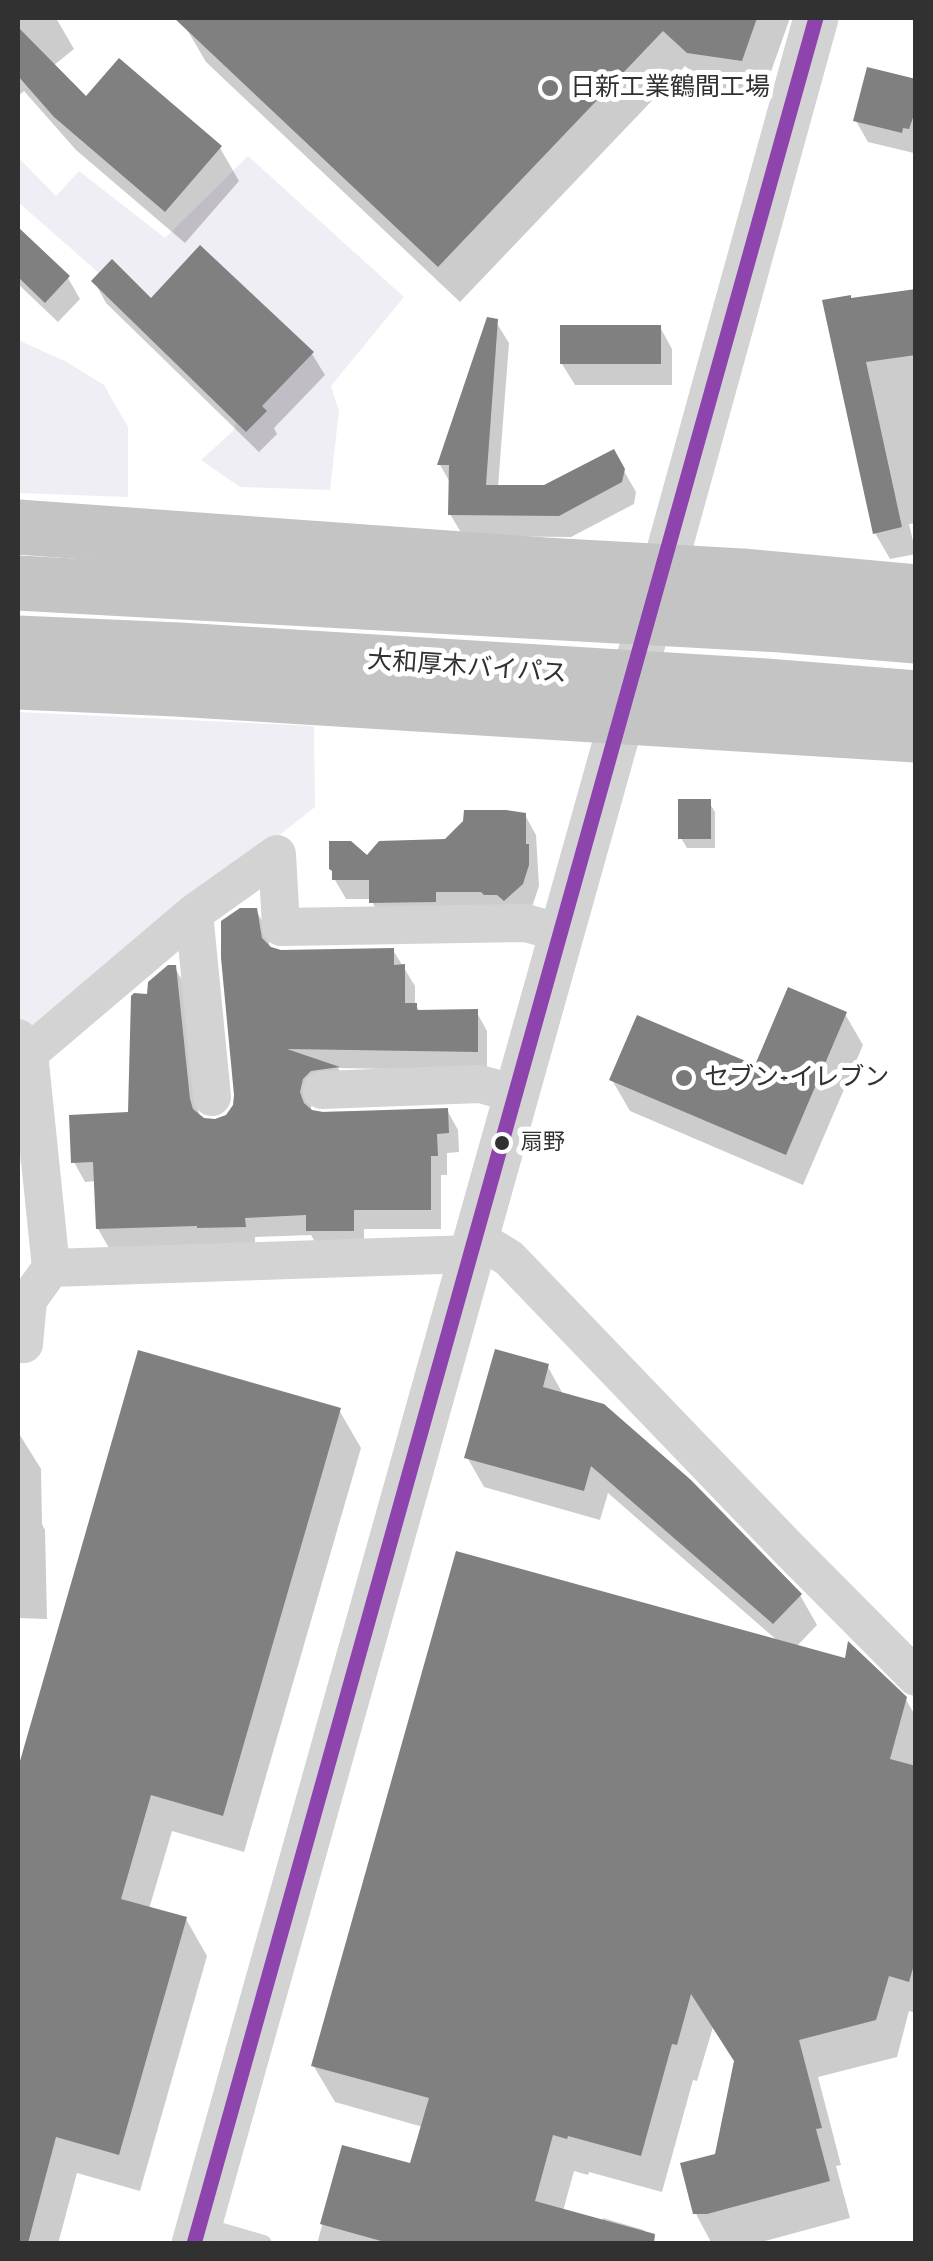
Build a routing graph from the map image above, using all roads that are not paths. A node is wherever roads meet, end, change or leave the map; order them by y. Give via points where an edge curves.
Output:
1 (816, 18) edge
2 (18, 527) edge
3 (663, 572) junction
4 (18, 584) edge
5 (916, 592) edge
6 (916, 636) edge
7 (18, 643) edge
8 (18, 682) edge
9 (916, 698) edge
10 (621, 717) junction
11 (916, 735) edge
12 (194, 913) junction
13 (561, 933) junction
14 (23, 1046) edge
15 (322, 1090) dead end
16 (516, 1094) junction
17 (212, 1097) dead end
18 (473, 1246) junction
19 (51, 1268) junction
20 (18, 1344) edge
21 (916, 1677) edge
22 (196, 2234) edge
23 (263, 2244) edge

1 - 3 street
2 - 3 highway
3 - 5 highway
3 - 10 street
4 - 6 highway, bridge
7 - 9 highway, 大和厚木バイパス, bridge
8 - 10 highway
10 - 11 highway
10 - 13 street
12 - 13 street via 277,854 281,927 526,924
12 - 14 street
12 - 17 street
13 - 16 street
14 - 19 street
15 - 16 street via 480,1084
16 - 18 street
18 - 19 street
18 - 21 street via 508,1258
18 - 22 street
19 - 20 street via 28,1300 24,1344
22 - 23 lane

